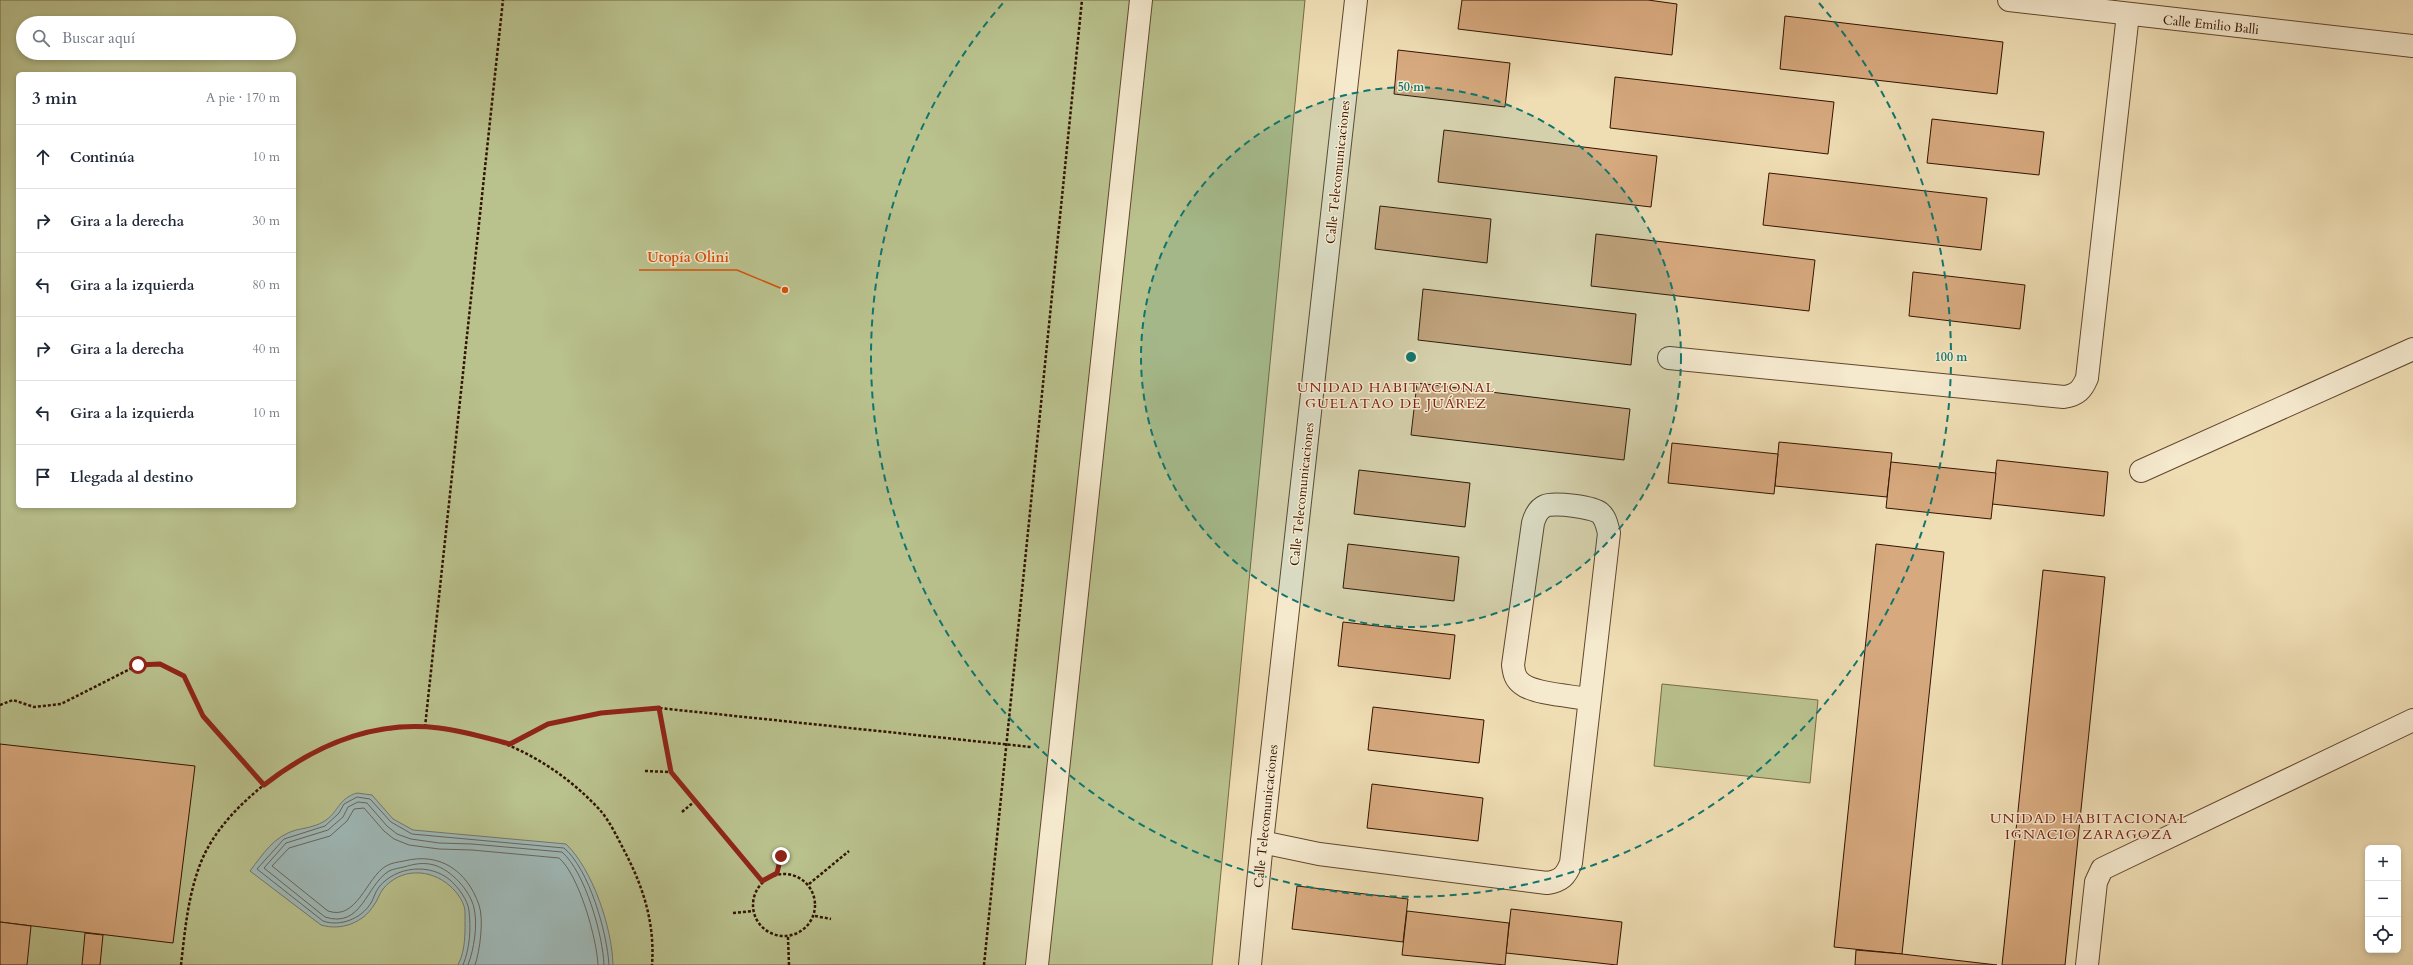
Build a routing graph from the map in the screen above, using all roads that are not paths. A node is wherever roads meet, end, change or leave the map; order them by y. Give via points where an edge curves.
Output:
1 (1141, 0) edge
2 (1356, 0) edge
3 (2009, 0) edge
4 (2128, 14) junction
5 (2413, 46) edge
6 (2413, 349) edge
7 (1669, 358) dead end
8 (2141, 471) dead end
9 (1588, 699) junction
10 (2413, 720) edge
11 (1262, 842) junction
12 (1037, 965) edge
13 (1250, 965) edge
14 (2087, 965) edge

1 - 12 street
2 - 11 street, Calle Telecomunicaciones
3 - 4 street, Calle Emilio Balli
4 - 5 street, Calle Emilio Balli
4 - 7 street via 2087,378 2083,388 2075,395 2056,396
6 - 8 street
9 - 9 street via 1609,533 1607,522 1600,513 1590,509 1557,504 1546,506 1537,512 1533,523 1513,665 1515,676 1531,689
9 - 11 street via 1571,863 1566,874 1558,881 1547,883 1319,854
10 - 14 street via 2102,869 2096,882
11 - 13 street, Calle Telecomunicaciones

